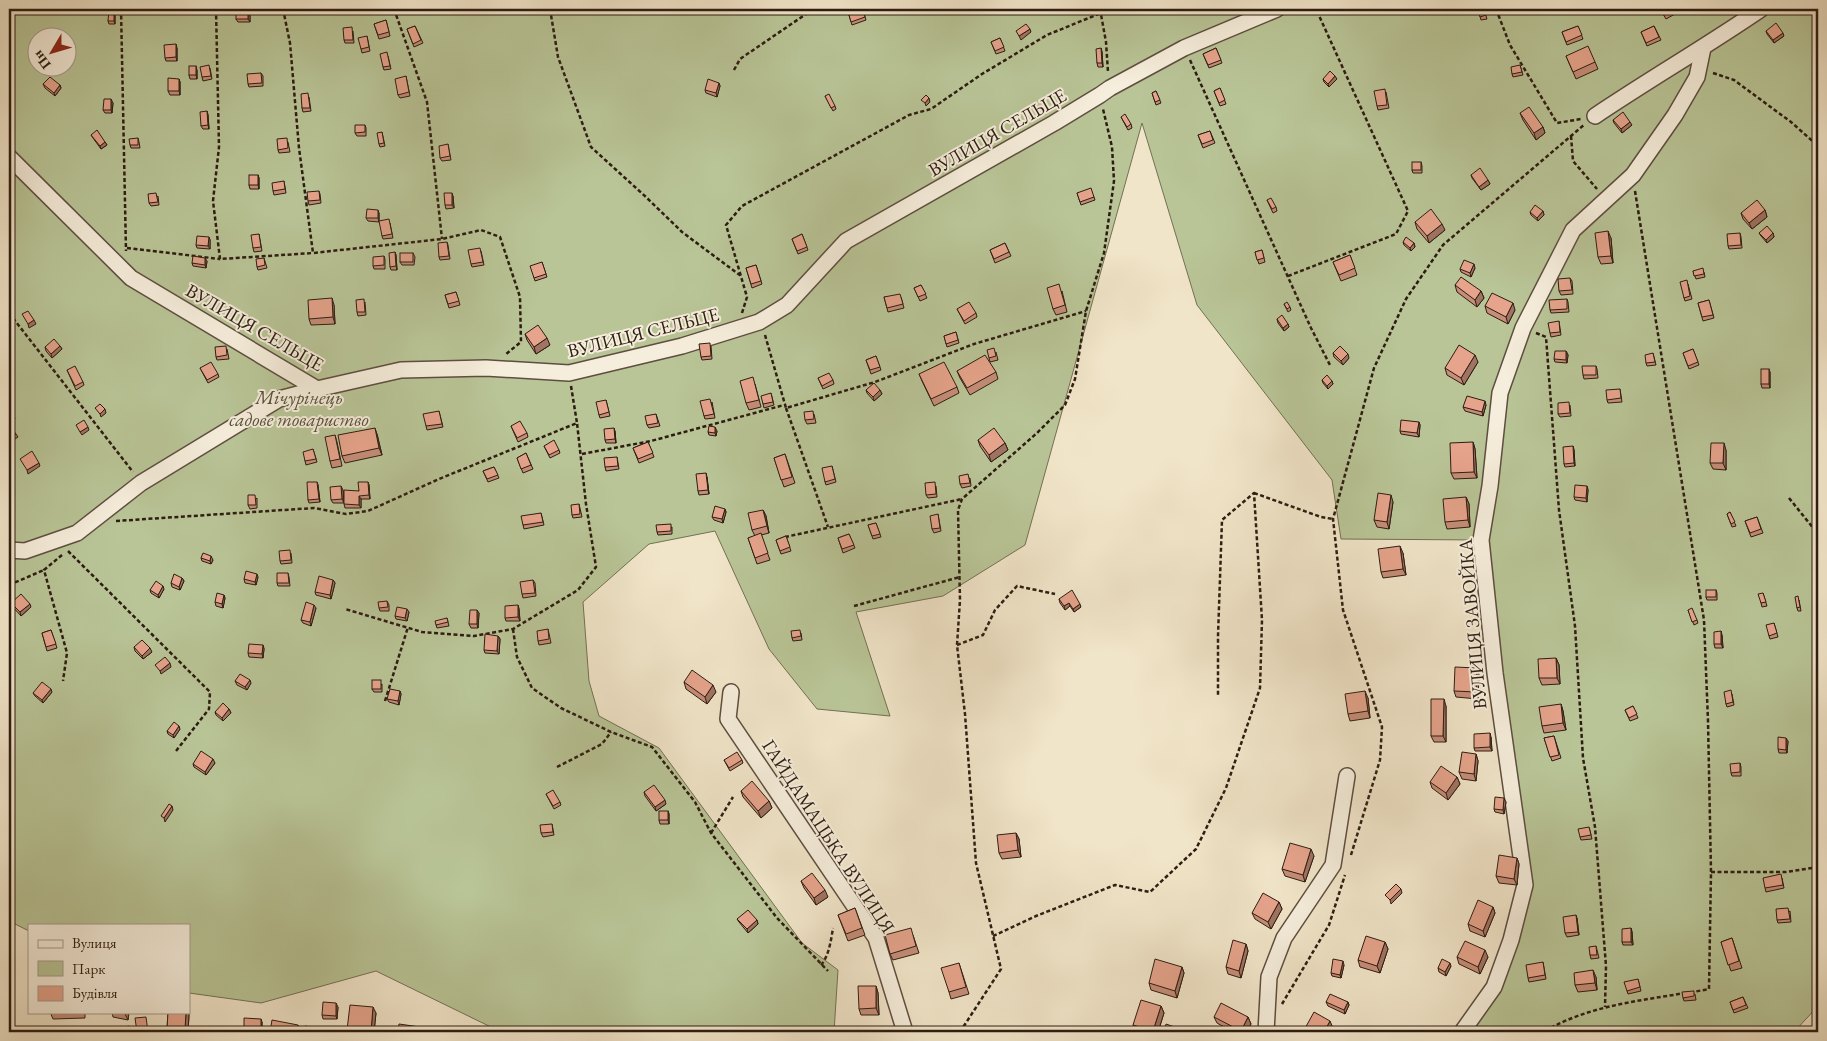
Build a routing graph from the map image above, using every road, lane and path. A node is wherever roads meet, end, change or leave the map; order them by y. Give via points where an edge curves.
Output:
1 (121, 9) edge
2 (216, 9) edge
3 (283, 9) edge
4 (394, 9) edge
5 (550, 9) edge
6 (806, 9) edge
7 (824, 9) edge
8 (1100, 9) edge
9 (1276, 9) edge
10 (1316, 9) edge
11 (1496, 9) edge
12 (1761, 9) edge
13 (809, 12) junction
14 (1102, 13) junction
15 (1184, 48) junction
16 (1703, 48) junction
17 (1700, 69) junction
18 (734, 70) dead end
19 (1105, 92) junction
20 (1595, 116) junction
21 (1571, 136) junction
22 (1818, 146) edge
23 (9, 157) edge
24 (1632, 175) junction
25 (1606, 200) junction
26 (442, 239) junction
27 (313, 253) junction
28 (220, 259) junction
29 (741, 276) junction
30 (1288, 276) junction
31 (1086, 311) junction
32 (9, 313) edge
33 (759, 322) junction
34 (1523, 328) junction
35 (737, 329) junction
36 (1331, 367) dead end
37 (486, 368) junction
38 (569, 372) junction
39 (316, 389) junction
40 (785, 407) junction
41 (578, 423) junction
42 (581, 454) junction
43 (141, 483) junction
44 (1254, 493) junction
45 (1789, 498) dead end
46 (962, 499) junction
47 (1333, 519) junction
48 (90, 524) junction
49 (828, 528) junction
50 (77, 533) junction
51 (1818, 534) edge
52 (783, 538) edge
53 (9, 550) edge
54 (67, 550) junction
55 (44, 570) junction
56 (960, 578) junction
57 (9, 585) edge
58 (1055, 594) dead end
59 (854, 606) dead end
60 (345, 609) dead end
61 (408, 627) junction
62 (514, 629) junction
63 (957, 645) junction
64 (63, 681) dead end
65 (731, 692) dead end
66 (1218, 697) dead end
67 (385, 701) edge
68 (611, 732) junction
69 (176, 751) dead end
70 (558, 767) dead end
71 (1347, 776) dead end
72 (732, 798) dead end
73 (711, 833) junction
74 (1349, 861) dead end
75 (1818, 867) edge
76 (1346, 870) dead end
77 (1711, 872) junction
78 (833, 928) dead end
79 (993, 936) junction
80 (821, 965) junction
81 (828, 971) dead end
82 (1605, 1007) junction
83 (1268, 1029) edge
84 (1547, 1031) edge
85 (905, 1032) edge
86 (960, 1032) edge
87 (1462, 1032) edge
88 (1529, 1032) edge

1 - 28 path via 126,248
2 - 28 path via 219,147 213,201
3 - 27 path via 290,43
4 - 26 path via 426,102
5 - 29 path via 558,57 591,147 682,232
6 - 13 path
7 - 13 path
8 - 14 path
9 - 15 street, ВУЛИЦЯ СЕЛЬЦЕ
10 - 30 path via 1408,211 1396,234
11 - 20 path via 1510,45 1557,124
12 - 16 street
13 - 18 path via 740,59
14 - 19 path
14 - 29 path via 1047,35 931,109 909,115 742,206 726,225
15 - 19 street, ВУЛИЦЯ СЕЛЬЦЕ
15 - 30 path
16 - 17 street, ВУЛИЦЯ ЗАВОЙКА
16 - 20 street
17 - 22 path via 1734,80
17 - 24 street, ВУЛИЦЯ ЗАВОЙКА via 1675,115
19 - 31 path via 1114,181 1104,253
19 - 33 street, ВУЛИЦЯ СЕЛЬЦЕ via 846,241 787,305
20 - 21 path
21 - 25 path via 1572,161
21 - 47 path via 1443,245 1406,299 1374,368
23 - 39 street, ВУЛИЦЯ СЕЛЬЦЕ via 131,278
24 - 25 street, ВУЛИЦЯ ЗАВОЙКА
24 - 77 path via 1704,620
25 - 34 street, ВУЛИЦЯ ЗАВОЙКА via 1573,230
26 - 27 path
26 - 37 path via 481,230 500,237 520,297 521,342
27 - 28 path
29 - 35 path via 747,296
30 - 36 path
31 - 40 path via 974,344 875,382
31 - 46 path via 1075,379 1065,405 1037,434
32 - 43 path
33 - 35 street, ВУЛИЦЯ СЕЛЬЦЕ
33 - 40 path
34 - 82 path via 1546,337 1560,510 1575,626 1583,758 1596,837 1606,966
34 - 87 street, ВУЛИЦЯ ЗАВОЙКА via 1500,393 1481,540 1495,674 1525,886 1494,987
35 - 38 street, ВУЛИЦЯ СЕЛЬЦЕ via 682,346
37 - 38 street, ВУЛИЦЯ СЕЛЬЦЕ
37 - 39 street, ВУЛИЦЯ СЕЛЬЦЕ via 401,370
38 - 41 path
39 - 43 street via 280,399
40 - 42 path via 651,441
40 - 49 path
41 - 42 path
41 - 48 path via 368,511 346,514 314,508
42 - 62 path via 596,567 578,590
43 - 48 street
44 - 47 path
44 - 66 path via 1222,520
44 - 79 path via 1262,620 1260,688 1226,788 1196,848 1150,892 1115,885
45 - 51 path
46 - 49 path
46 - 56 path via 958,510
47 - 74 path via 1344,610 1382,727 1380,760
48 - 50 street
49 - 52 path
50 - 53 street via 25,551
50 - 54 path
54 - 55 path
54 - 69 path via 210,692 209,709
55 - 57 path
55 - 64 path via 67,653
56 - 59 path
56 - 63 path
58 - 63 path via 1017,586 994,610 983,635
60 - 61 path
61 - 62 path via 422,632 474,636
61 - 67 path
62 - 68 path via 517,657 532,688 561,708
63 - 79 path via 976,863
65 - 85 street, ГАЙДАМАЦЬКА ВУЛИЦЯ via 728,720 876,938
68 - 70 path via 602,744
68 - 73 path via 652,747 695,802
71 - 83 street via 1333,865 1284,938 1269,977
72 - 73 path
73 - 80 path via 778,918
75 - 77 path via 1786,872
76 - 83 path via 1329,925
77 - 82 path via 1709,989
78 - 80 path
79 - 86 path via 1001,969
80 - 81 path
82 - 84 path via 1565,1020
84 - 88 path

